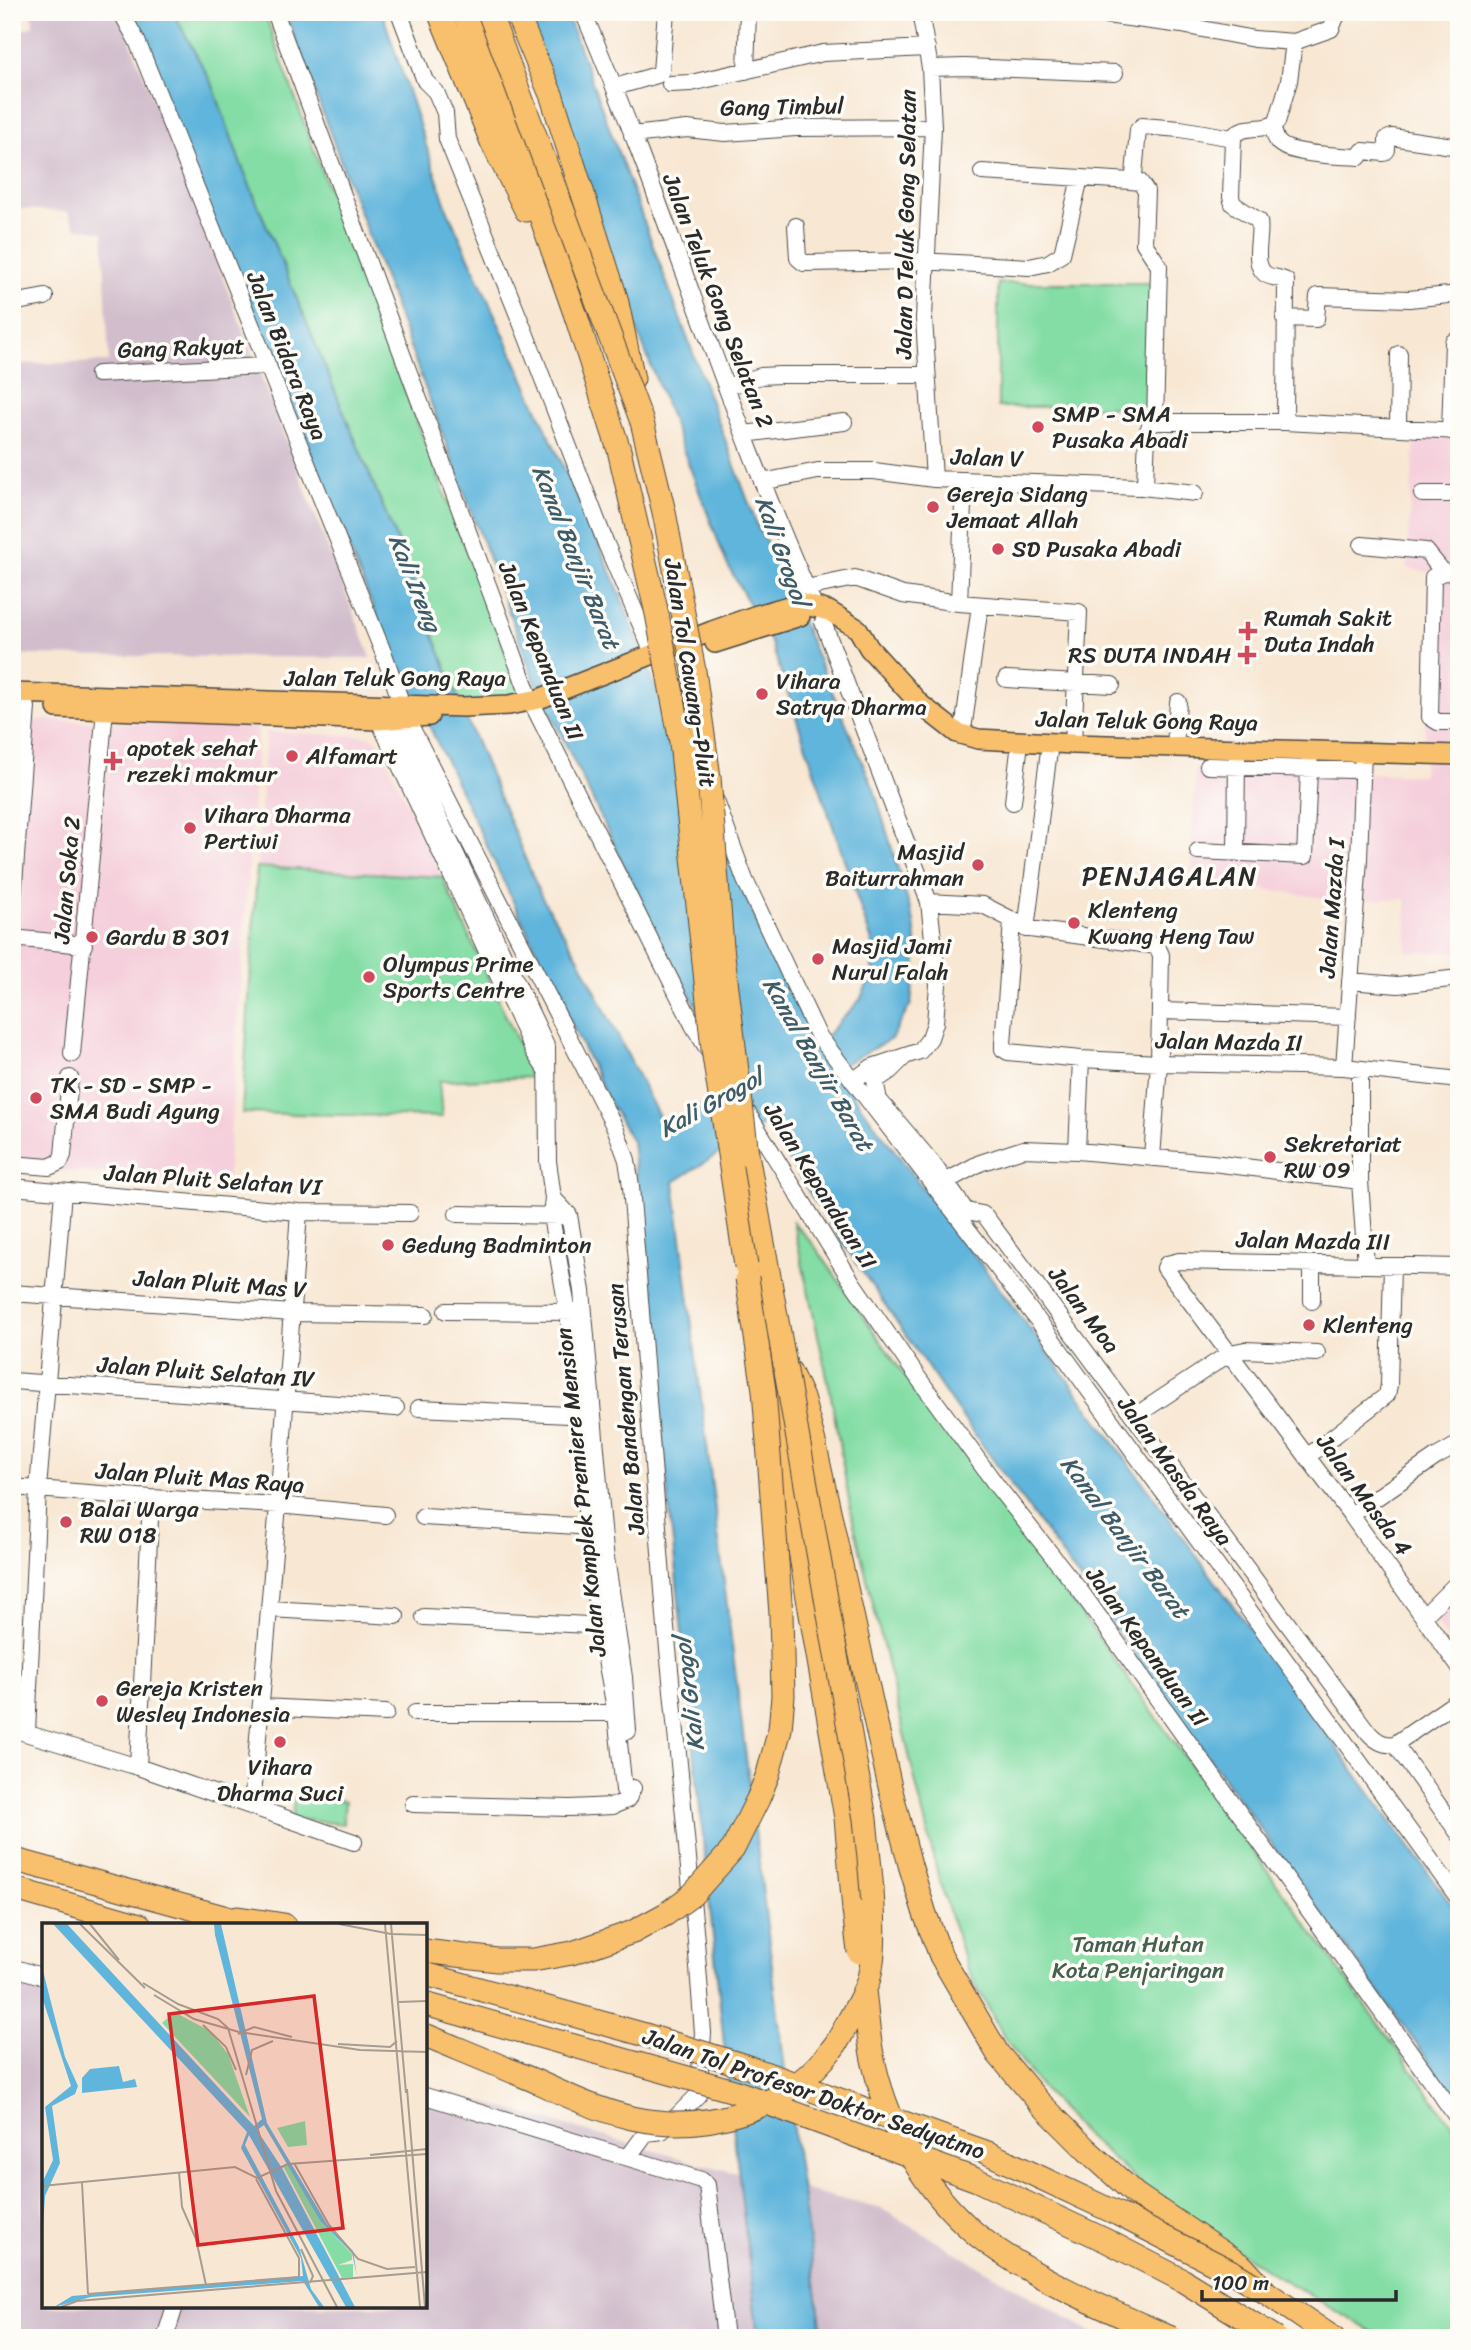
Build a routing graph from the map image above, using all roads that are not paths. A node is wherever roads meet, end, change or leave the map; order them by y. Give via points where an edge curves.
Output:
1 (121, 12) edge
2 (275, 12) edge
3 (399, 12) edge
4 (439, 12) edge
5 (464, 12) edge
6 (489, 12) edge
7 (516, 12) edge
8 (583, 12) edge
9 (666, 12) edge
10 (748, 12) edge
11 (920, 12) edge
12 (1083, 12) edge
13 (1338, 12) edge
14 (1294, 42) junction
15 (928, 48) junction
16 (930, 68) junction
17 (746, 71) junction
18 (1115, 74) dead end
19 (670, 84) dead end
20 (615, 87) junction
21 (1272, 126) junction
22 (933, 127) junction
23 (632, 135) junction
24 (1432, 136) dead end
25 (1233, 138) junction
26 (1459, 139) edge
27 (1459, 147) edge
28 (982, 173) dead end
29 (1080, 178) junction
30 (1131, 181) junction
31 (796, 226) dead end
32 (928, 262) junction
33 (563, 281) junction
34 (1459, 294) edge
35 (45, 297) dead end
36 (12, 303) edge
37 (1284, 318) junction
38 (1453, 342) dead end
39 (1399, 354) dead end
40 (266, 366) junction
41 (98, 374) dead end
42 (927, 375) junction
43 (726, 387) junction
44 (642, 422) junction
45 (844, 422) dead end
46 (1155, 422) junction
47 (1285, 422) junction
48 (1398, 427) junction
49 (1455, 431) edge
50 (744, 434) junction
51 (934, 479) junction
52 (964, 480) junction
53 (762, 482) junction
54 (1142, 487) junction
55 (1195, 494) dead end
56 (1422, 494) dead end
57 (1459, 494) edge
58 (1363, 545) dead end
59 (1451, 573) edge
60 (958, 603) junction
61 (979, 605) junction
62 (812, 609) junction
63 (665, 654) junction
64 (1006, 679) dead end
65 (1075, 683) junction
66 (1112, 685) dead end
67 (1178, 702) dead end
68 (17, 704) edge
69 (105, 704) junction
70 (538, 705) junction
71 (397, 712) junction
72 (1459, 722) edge
73 (957, 733) junction
74 (1020, 742) junction
75 (1050, 743) junction
76 (1073, 744) junction
77 (1175, 747) junction
78 (1310, 750) junction
79 (1363, 751) junction
80 (1459, 755) edge
81 (1237, 758) junction
82 (1208, 766) dead end
83 (1309, 770) junction
84 (1351, 770) dead end
85 (12, 791) edge
86 (1013, 802) dead end
87 (1198, 851) dead end
88 (1236, 853) junction
89 (929, 902) junction
90 (12, 911) edge
91 (1019, 925) junction
92 (12, 938) edge
93 (84, 945) junction
94 (1459, 978) edge
95 (1350, 981) junction
96 (1161, 1012) junction
97 (1348, 1017) junction
98 (72, 1054) dead end
99 (905, 1056) junction
100 (1082, 1059) junction
101 (1159, 1063) junction
102 (1352, 1068) junction
103 (70, 1078) dead end
104 (850, 1078) junction
105 (1459, 1080) edge
106 (1077, 1151) junction
107 (1152, 1158) junction
108 (12, 1164) edge
109 (1360, 1181) junction
110 (945, 1182) junction
111 (12, 1187) edge
112 (63, 1192) junction
113 (553, 1198) junction
114 (299, 1212) junction
115 (410, 1213) dead end
116 (457, 1214) dead end
117 (569, 1215) junction
118 (551, 1216) junction
119 (1167, 1264) joint
120 (1312, 1264) junction
121 (1366, 1265) junction
122 (1392, 1266) junction
123 (746, 1267) junction
124 (1459, 1267) edge
125 (12, 1293) edge
126 (54, 1296) junction
127 (1312, 1301) dead end
128 (446, 1311) dead end
129 (576, 1312) junction
130 (292, 1313) junction
131 (425, 1315) dead end
132 (1230, 1353) junction
133 (1317, 1353) dead end
134 (784, 1360) junction
135 (12, 1381) edge
136 (47, 1384) junction
137 (285, 1401) junction
138 (396, 1408) dead end
139 (419, 1408) dead end
140 (1135, 1416) junction
141 (586, 1417) junction
142 (1459, 1444) edge
143 (1307, 1457) junction
144 (12, 1487) edge
145 (38, 1489) junction
146 (151, 1498) junction
147 (278, 1505) junction
148 (385, 1515) dead end
149 (1351, 1515) junction
150 (423, 1517) dead end
151 (595, 1527) junction
152 (1459, 1581) edge
153 (269, 1609) junction
154 (396, 1616) dead end
155 (1424, 1616) junction
156 (424, 1617) dead end
157 (617, 1625) junction
158 (600, 1626) junction
159 (1459, 1667) edge
160 (1459, 1700) edge
161 (261, 1707) junction
162 (386, 1713) dead end
163 (415, 1713) dead end
164 (621, 1713) junction
165 (19, 1731) edge
166 (1395, 1744) junction
167 (138, 1766) junction
168 (413, 1804) dead end
169 (252, 1807) junction
170 (1459, 1834) edge
171 (354, 1842) dead end
172 (12, 1859) edge
173 (12, 1888) edge
174 (1459, 1899) edge
175 (215, 1914) junction
176 (133, 1923) edge
177 (246, 1923) edge
178 (271, 1923) edge
179 (427, 1951) edge
180 (12, 1967) edge
181 (427, 1975) edge
182 (42, 1976) edge
183 (427, 2005) edge
184 (427, 2036) edge
185 (427, 2096) edge
186 (1459, 2120) edge
187 (643, 2142) junction
188 (1267, 2293) junction
189 (174, 2308) edge
190 (165, 2338) edge
191 (725, 2338) edge
192 (1171, 2338) edge
193 (1276, 2338) edge
194 (1333, 2338) edge

1 - 40 street, Jalan Bidara Raya via 142,54
2 - 70 street, Jalan Kepanduan II
3 - 63 street, Jalan Masda Raya via 425,81 445,113 447,139 606,544
4 - 33 highway via 492,142
5 - 33 highway, Jalan Tol Cawang–Pluit
6 - 44 highway, Jalan Tol Cawang–Pluit, bridge
7 - 44 highway, bridge via 552,97 616,298
8 - 20 street, Jalan Teluk Gong Selatan 2
9 - 20 street via 661,71
10 - 17 street
11 - 15 street, Jalan D Teluk Gong Selatan
12 - 14 street
13 - 14 street via 1331,29
14 - 21 street via 1281,116
15 - 16 street, Jalan D Teluk Gong Selatan
15 - 17 street via 823,53
16 - 18 street
16 - 22 street, Jalan D Teluk Gong Selatan
17 - 19 street
20 - 23 street, Jalan Teluk Gong Selatan 2
21 - 25 street via 1242,129
21 - 27 street via 1281,145 1317,155 1384,153 1387,139 1392,137
22 - 23 street, Gang Timbul via 725,133 687,129
22 - 32 street, Jalan D Teluk Gong Selatan
23 - 43 street, Jalan Teluk Gong Selatan 2
24 - 26 street
25 - 30 street via 1142,126
25 - 37 street via 1231,197 1233,204 1259,221 1262,270 1286,281
28 - 29 street
29 - 30 street
29 - 32 street via 1062,254 1048,263 1029,267
30 - 46 street via 1140,182 1146,191 1144,243 1159,266
31 - 32 street via 797,258 804,263
32 - 42 street, Jalan D Teluk Gong Selatan via 924,317
33 - 123 highway, Jalan Tol Cawang–Pluit, bridge via 619,450 681,742 713,1048
34 - 37 street via 1409,299 1318,296 1315,319
35 - 36 street
37 - 47 street
38 - 49 street
39 - 48 street
40 - 41 street, Gang Rakyat
40 - 71 street, Jalan Bidara Raya via 385,657
42 - 43 street via 780,375
42 - 51 street, Jalan D Teluk Gong Selatan
43 - 50 street, Jalan Teluk Gong Selatan 2
44 - 134 highway, Jalan Tol Cawang–Pluit, bridge via 664,512 702,725 747,1154
45 - 50 street
46 - 47 street
46 - 54 street via 1147,433
47 - 48 street
48 - 49 street
50 - 53 street, Jalan Teluk Gong Selatan 2
51 - 52 street, Jalan V
51 - 53 street, Jalan V via 874,471 818,471
52 - 54 street, Jalan V
52 - 60 street
53 - 62 street, Jalan Teluk Gong Selatan 2
54 - 55 street, Jalan V
56 - 57 street
58 - 59 street via 1426,551
59 - 72 street via 1433,577 1430,718
60 - 61 street
60 - 62 street via 903,595 855,578
61 - 65 street via 1079,612
61 - 73 street via 964,723
62 - 63 main road, Jalan Teluk Gong Raya via 757,622
62 - 73 main road, Jalan Teluk Gong Raya via 869,648 904,688
62 - 89 street, Jalan Teluk Gong Selatan 2
63 - 70 main road, Jalan Teluk Gong Raya
63 - 104 street, Jalan Masda Raya via 700,740 699,753 745,880 818,1035
64 - 65 street
65 - 66 street
65 - 76 street
67 - 77 street
68 - 69 main road, Jalan Teluk Gong Raya
68 - 85 street
68 - 90 street
69 - 71 main road, Jalan Teluk Gong Raya
69 - 93 street, Jalan Soka 2
70 - 71 main road, Jalan Teluk Gong Raya via 513,716
70 - 186 street, Jalan Kepanduan II, bridge via 693,1025 852,1282 997,1486 1081,1592
71 - 113 street, Jalan Komplek Premiere Mension via 432,817 538,1045 547,1047 548,1161
71 - 187 street, Jalan Bandengan Terusan via 616,1130 631,1186 703,2033 698,2095
73 - 74 main road, Jalan Teluk Gong Raya
74 - 75 main road, Jalan Teluk Gong Raya
74 - 86 street
75 - 76 main road, Jalan Teluk Gong Raya
75 - 91 street
76 - 77 main road, Jalan Teluk Gong Raya
77 - 81 main road, Jalan Teluk Gong Raya
78 - 79 main road, Jalan Teluk Gong Raya
78 - 81 main road, Jalan Teluk Gong Raya
78 - 83 street
79 - 80 main road, Jalan Teluk Gong Raya
79 - 95 street, Jalan Mazda I
81 - 82 street
81 - 83 street
81 - 88 street
83 - 84 street
83 - 88 street via 1305,856
87 - 88 street
89 - 91 street via 983,905
89 - 99 street, Jalan Teluk Gong Selatan 2 via 938,985 935,1023 920,1051
91 - 96 street via 1157,946
91 - 100 street, Jalan Mazda II via 1003,1049
92 - 93 street
93 - 98 street, Jalan Soka 2
94 - 95 street via 1398,985
95 - 97 street, Jalan Mazda I
96 - 97 street
96 - 101 street
97 - 102 street, Jalan Mazda I
99 - 104 street
99 - 110 street, Jalan Moa via 875,1081 877,1096
100 - 101 street, Jalan Mazda II
100 - 106 street
101 - 102 street, Jalan Mazda II
101 - 107 street
102 - 105 street, Jalan Mazda II
102 - 109 street, Jalan Mazda I
103 - 108 street via 60,1162 49,1167
104 - 174 street, Jalan Masda Raya via 1037,1320
106 - 107 street
106 - 110 street via 1008,1152
107 - 109 street
109 - 121 street, Jalan Mazda I
110 - 140 street, Jalan Moa via 965,1211 986,1217
111 - 112 street, Jalan Pluit Selatan VI
112 - 114 street, Jalan Pluit Selatan VI
112 - 126 street
113 - 117 street
113 - 118 street, Jalan Komplek Premiere Mension
114 - 115 street, Jalan Pluit Selatan VI
114 - 130 street
116 - 118 street
117 - 118 street
117 - 129 street, Jalan Komplek Premiere Mension
118 - 129 street, Jalan Komplek Premiere Mension
119 - 120 street, Jalan Mazda III
119 - 132 street, Jalan Masda 4 via 1167,1272
120 - 121 street, Jalan Mazda III
120 - 127 street
121 - 122 street, Jalan Mazda III
122 - 124 street, Jalan Mazda III
122 - 143 street via 1387,1395
123 - 179 highway, bridge via 765,1403 783,1696 780,1728 758,1799 733,1849 692,1895 633,1932 572,1954 533,1961
123 - 192 highway, bridge via 761,1323 844,1804 873,2064 886,2102 911,2159 948,2208 976,2234 1041,2276
125 - 126 street, Jalan Pluit Mas V
126 - 130 street, Jalan Pluit Mas V
126 - 136 street
128 - 129 street
129 - 141 street, Jalan Komplek Premiere Mension
130 - 131 street, Jalan Pluit Mas V
130 - 137 street
132 - 133 street
132 - 140 street
132 - 143 street, Jalan Masda 4
134 - 184 highway, bridge via 865,1819 872,1959 852,2015 833,2048 786,2093 735,2117 671,2122 597,2109
134 - 188 highway, bridge via 802,1398 813,1438 909,1865 941,1956 998,2054 1040,2102 1135,2194 1242,2266
135 - 136 street, Jalan Pluit Selatan IV
136 - 137 street, Jalan Pluit Selatan IV
136 - 145 street
137 - 138 street, Jalan Pluit Selatan IV
137 - 147 street
139 - 141 street
140 - 166 street, Jalan Moa via 1368,1732 1375,1740
141 - 151 street, Jalan Komplek Premiere Mension
142 - 149 street
143 - 149 street, Jalan Masda 4
144 - 145 street, Jalan Pluit Mas Raya
145 - 146 street, Jalan Pluit Mas Raya
145 - 165 street
146 - 147 street, Jalan Pluit Mas Raya
146 - 167 street
147 - 148 street, Jalan Pluit Mas Raya
147 - 153 street
149 - 155 street, Jalan Masda 4
150 - 151 street
151 - 157 street, Jalan Komplek Premiere Mension
151 - 158 street, Jalan Komplek Premiere Mension
152 - 155 street
153 - 154 street
153 - 161 street
155 - 159 street, Jalan Masda 4
156 - 158 street
157 - 158 street
157 - 164 street, Jalan Komplek Premiere Mension
158 - 164 street, Jalan Komplek Premiere Mension
160 - 166 street
161 - 162 street
161 - 169 street
163 - 164 street
164 - 168 street, Jalan Komplek Premiere Mension via 628,1792 623,1802 612,1807
165 - 167 street
166 - 170 street, Jalan Moa
167 - 169 street
169 - 171 street
172 - 175 highway
173 - 176 highway
175 - 177 highway
175 - 178 highway
180 - 182 street
181 - 188 highway, Jalan Tol Profesor Doktor Sedyatmo, bridge via 757,2070 988,2153 1118,2214
183 - 193 highway, bridge via 734,2091 977,2180 1182,2280
185 - 187 street
187 - 191 street via 707,2186
188 - 194 highway, Jalan Tol Profesor Doktor Sedyatmo
189 - 190 street

